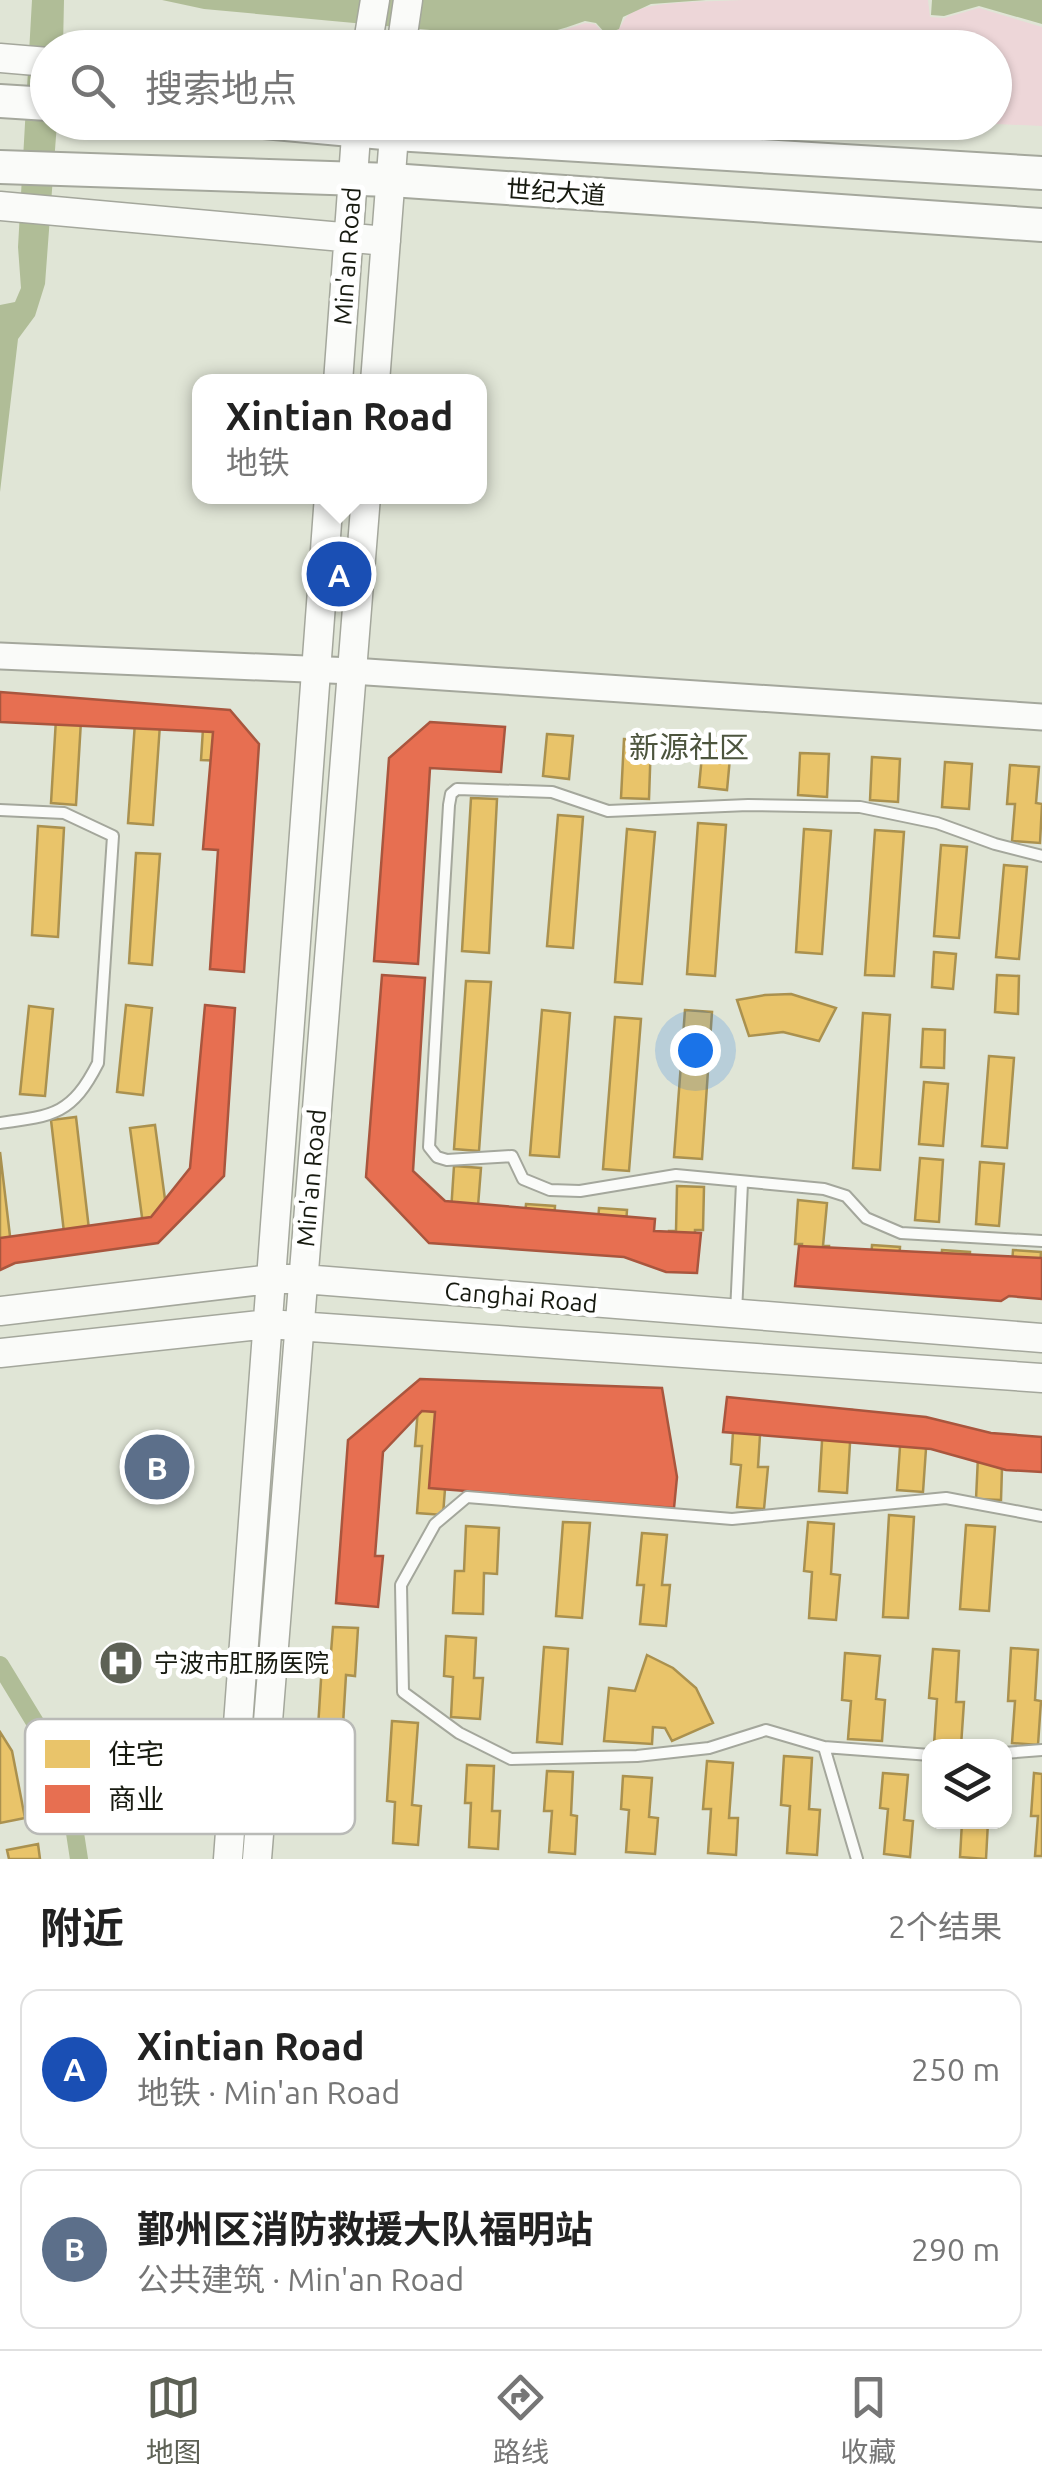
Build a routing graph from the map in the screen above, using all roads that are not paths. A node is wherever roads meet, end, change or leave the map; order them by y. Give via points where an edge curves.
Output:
1 (375, 0) edge
2 (408, 0) edge
3 (370, 30) edge
4 (403, 30) edge
5 (4, 101) edge
6 (30, 103) edge
7 (356, 140) edge
8 (394, 140) edge
9 (568, 140) edge
10 (1, 167) edge
11 (1042, 173) edge
12 (353, 179) junction
13 (391, 180) junction
14 (4, 206) edge
15 (1042, 226) edge
16 (348, 237) junction
17 (386, 241) junction
18 (339, 374) edge
19 (376, 374) edge
20 (328, 504) edge
21 (365, 504) edge
22 (0, 656) edge
23 (316, 670) junction
24 (352, 671) junction
25 (1042, 717) edge
26 (0, 810) edge
27 (1042, 856) edge
28 (0, 1123) edge
29 (742, 1183) junction
30 (1042, 1241) edge
31 (271, 1279) junction
32 (303, 1279) junction
33 (0, 1310) edge
34 (736, 1314) junction
35 (268, 1324) junction
36 (300, 1326) junction
37 (1042, 1338) edge
38 (0, 1353) edge
39 (1042, 1378) edge
40 (1042, 1516) edge
41 (238, 1719) edge
42 (268, 1719) edge
43 (824, 1747) junction
44 (1042, 1750) edge
45 (1012, 1752) edge
46 (922, 1754) edge
47 (230, 1834) edge
48 (259, 1834) edge
49 (228, 1859) edge
50 (257, 1859) edge
51 (857, 1859) edge

1 - 3 main road
2 - 4 main road
5 - 6 highway
7 - 12 main road, Min'an Road
8 - 13 main road, Min'an Road
9 - 11 highway, 世纪大道
10 - 12 highway, 世纪大道
12 - 13 highway, 世纪大道
12 - 16 main road, Min'an Road
13 - 15 highway, 世纪大道
13 - 17 main road, Min'an Road
14 - 16 main road
16 - 17 main road
16 - 18 main road, Min'an Road
17 - 19 main road, Min'an Road
20 - 23 main road, Min'an Road
21 - 24 main road, Min'an Road
22 - 23 street
23 - 24 street
23 - 31 main road, Min'an Road
24 - 25 street
24 - 32 main road, Min'an Road
26 - 28 lane via 64,813 113,836 98,1063 65,1109
27 - 29 lane via 860,807 608,811 552,792 466,787 451,794 429,1148 447,1160 512,1156 523,1179 550,1190 594,1190 676,1175
29 - 30 lane via 824,1189 901,1233
29 - 34 lane
31 - 32 main road, Canghai Road
31 - 33 main road, Canghai Road
31 - 35 main road, Min'an Road
32 - 34 main road, Canghai Road
32 - 36 main road, Min'an Road
34 - 37 main road, Canghai Road
35 - 36 main road, Canghai Road
35 - 38 main road, Canghai Road
35 - 41 main road, Min'an Road
36 - 39 main road, Canghai Road
36 - 42 main road, Min'an Road
40 - 43 lane via 946,1498 732,1519 467,1496 435,1524 402,1585 403,1692 459,1733 511,1759 709,1748 766,1730
43 - 46 lane
43 - 51 lane
44 - 45 lane
47 - 49 main road, Min'an Road
48 - 50 main road, Min'an Road

